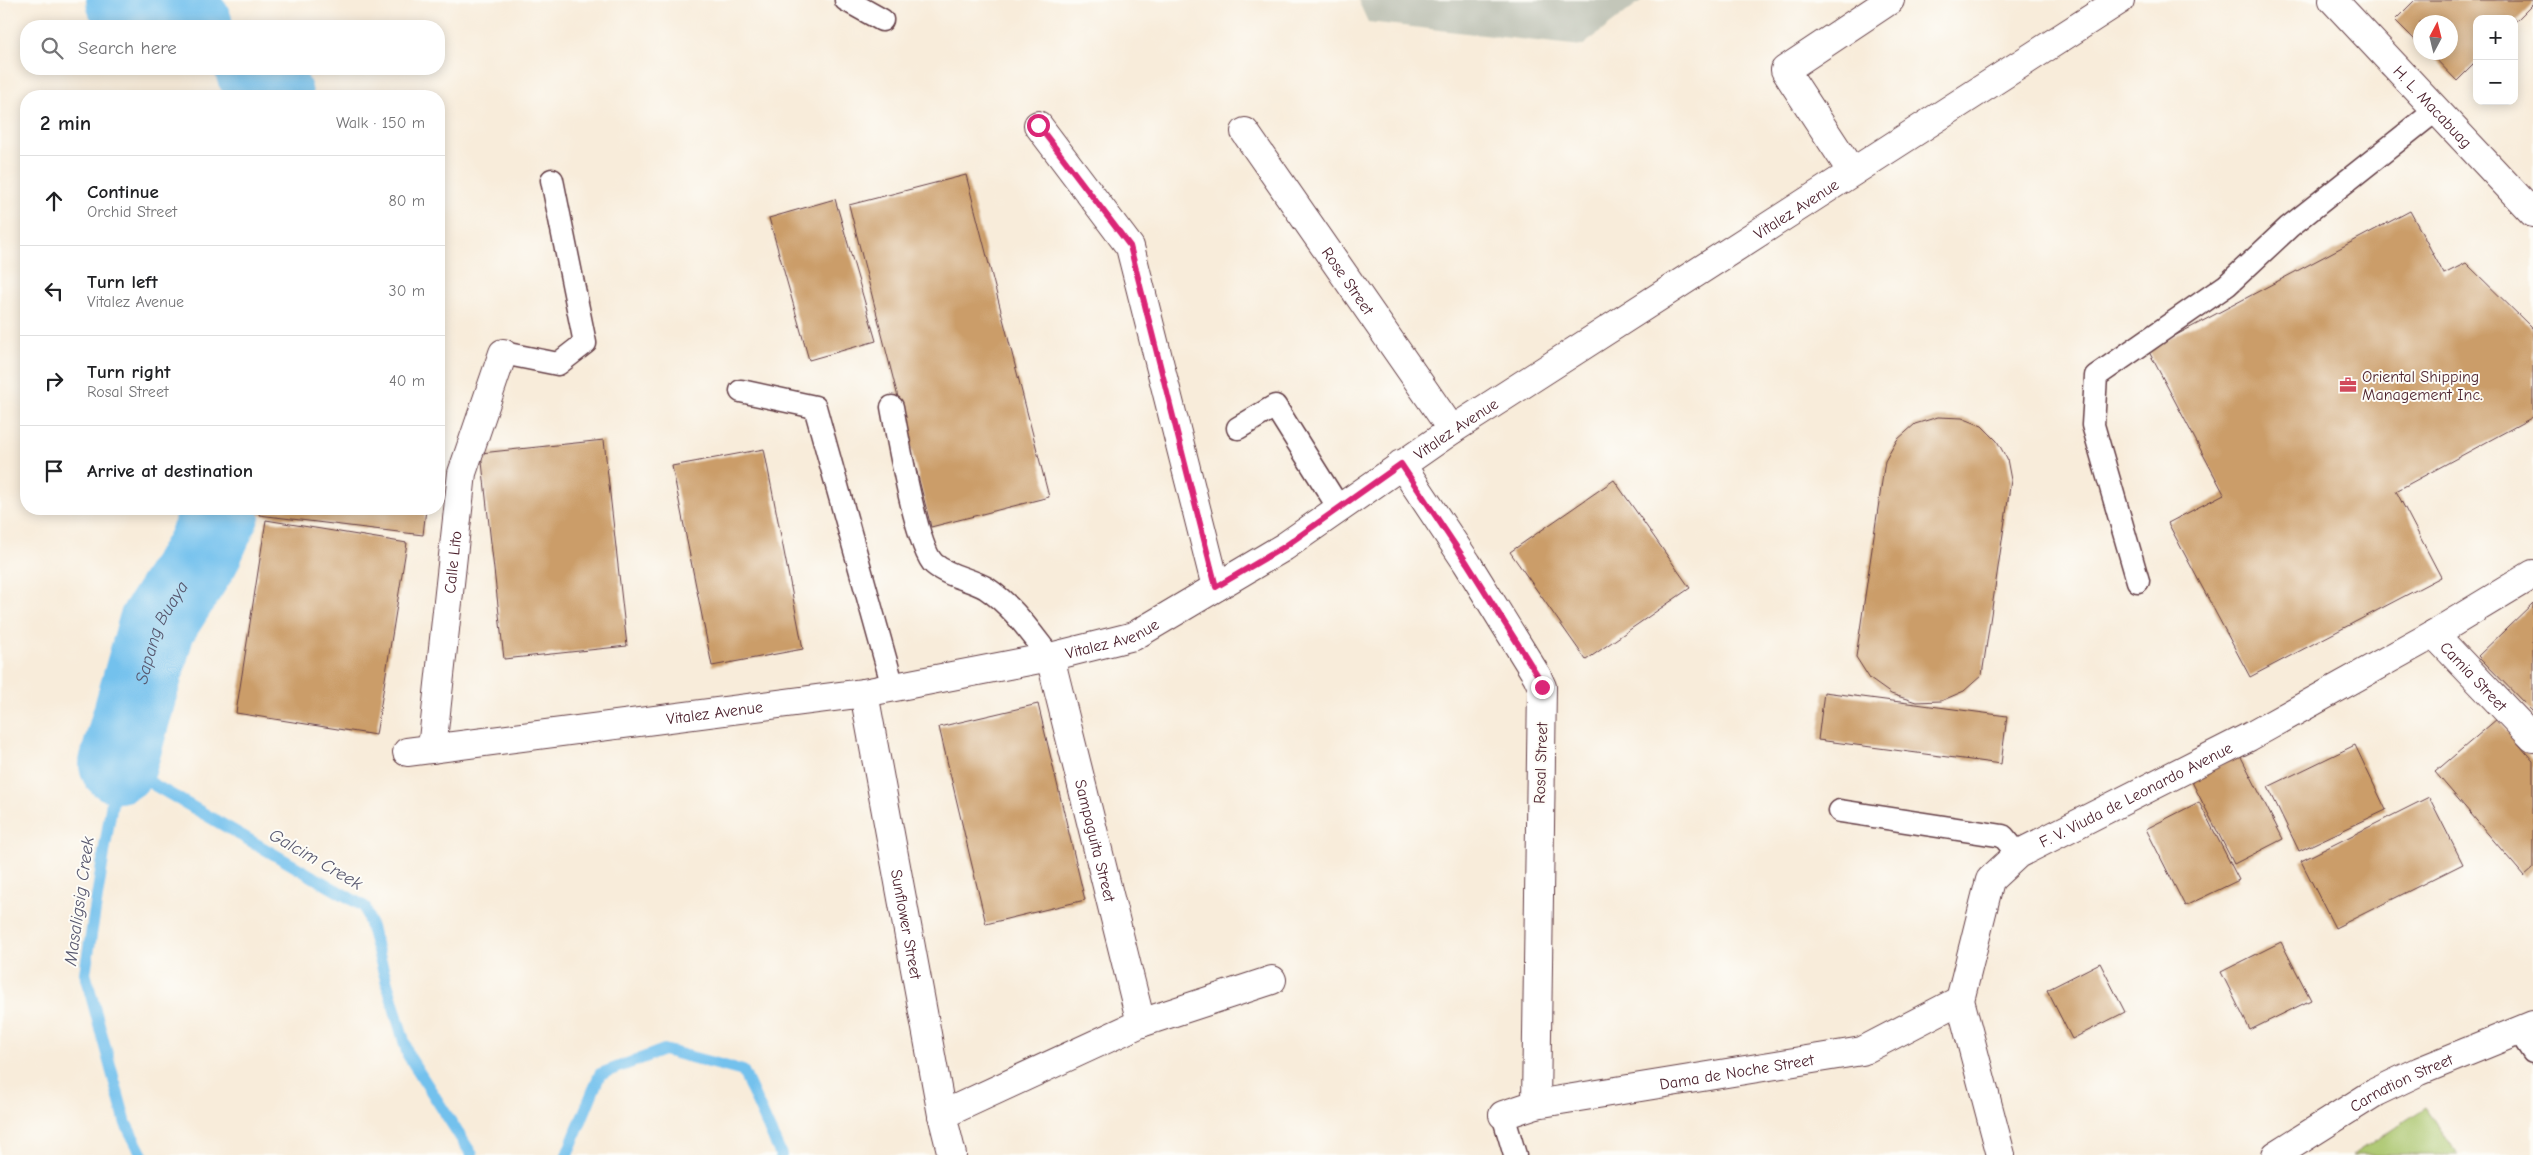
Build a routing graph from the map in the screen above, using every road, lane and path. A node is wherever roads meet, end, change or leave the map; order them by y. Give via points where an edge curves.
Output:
1 (846, 0) edge
2 (1890, 0) edge
3 (2120, 0) edge
4 (2347, 5) edge
5 (882, 20) dead end
6 (2435, 111) junction
7 (1038, 125) dead end
8 (1245, 132) dead end
9 (1852, 172) junction
10 (552, 180) dead end
11 (2533, 213) edge
12 (503, 353) joint
13 (741, 391) dead end
14 (892, 407) dead end
15 (1238, 428) dead end
16 (1452, 430) junction
17 (1401, 464) junction
18 (1339, 508) junction
19 (2533, 574) edge
20 (2138, 581) dead end
21 (1216, 587) junction
22 (2434, 634) junction
23 (1050, 658) junction
24 (893, 687) junction
25 (864, 693) junction
26 (2533, 738) edge
27 (420, 751) joint
28 (1840, 810) dead end
29 (2018, 854) junction
30 (1272, 980) dead end
31 (1960, 1000) junction
32 (1141, 1024) junction
33 (2528, 1036) edge
34 (1536, 1104) junction
35 (942, 1115) junction
36 (1503, 1115) joint
37 (952, 1155) edge
38 (1515, 1155) edge
39 (2001, 1155) edge
40 (2276, 1155) edge

1 - 5 lane
2 - 9 street via 1785,70
3 - 9 street, Vitalez Avenue
4 - 6 street, H. L. Macabuag
6 - 11 street, H. L. Macabuag
6 - 20 lane via 2289,227 2227,285 2096,376 2093,425
7 - 21 street via 1130,246
8 - 16 street, Rose Street
9 - 16 street, Vitalez Avenue
10 - 12 lane via 585,343 558,364
12 - 27 street, Calle Lito via 462,473
13 - 24 lane via 815,408
14 - 23 lane via 920,535 933,564 985,588 1013,609
15 - 18 lane via 1275,406
16 - 17 street, Vitalez Avenue
17 - 18 street, Vitalez Avenue
17 - 34 street, Rosal Street via 1467,563 1542,687
18 - 21 street, Vitalez Avenue via 1284,547
19 - 22 street, F. V. Viuda de Leonardo Avenue
21 - 23 street, Vitalez Avenue via 1134,636
22 - 26 street, Camia Street
22 - 29 street, F. V. Viuda de Leonardo Avenue via 2249,736
23 - 24 street, Vitalez Avenue
23 - 32 street, Sampaguita Street
24 - 25 street, Vitalez Avenue
25 - 27 street, Vitalez Avenue
25 - 35 street, Sunflower Street
28 - 29 lane via 2003,836
29 - 31 street, F. V. Viuda de Leonardo Avenue via 1990,880
30 - 32 street
31 - 34 street, Dama de Noche Street via 1862,1051
31 - 39 street, F. V. Viuda de Leonardo Avenue
32 - 35 street
33 - 40 street, Carnation Street via 2420,1070 2376,1092
34 - 36 street, Dama de Noche Street
35 - 37 street, Sunflower Street
36 - 38 lane

